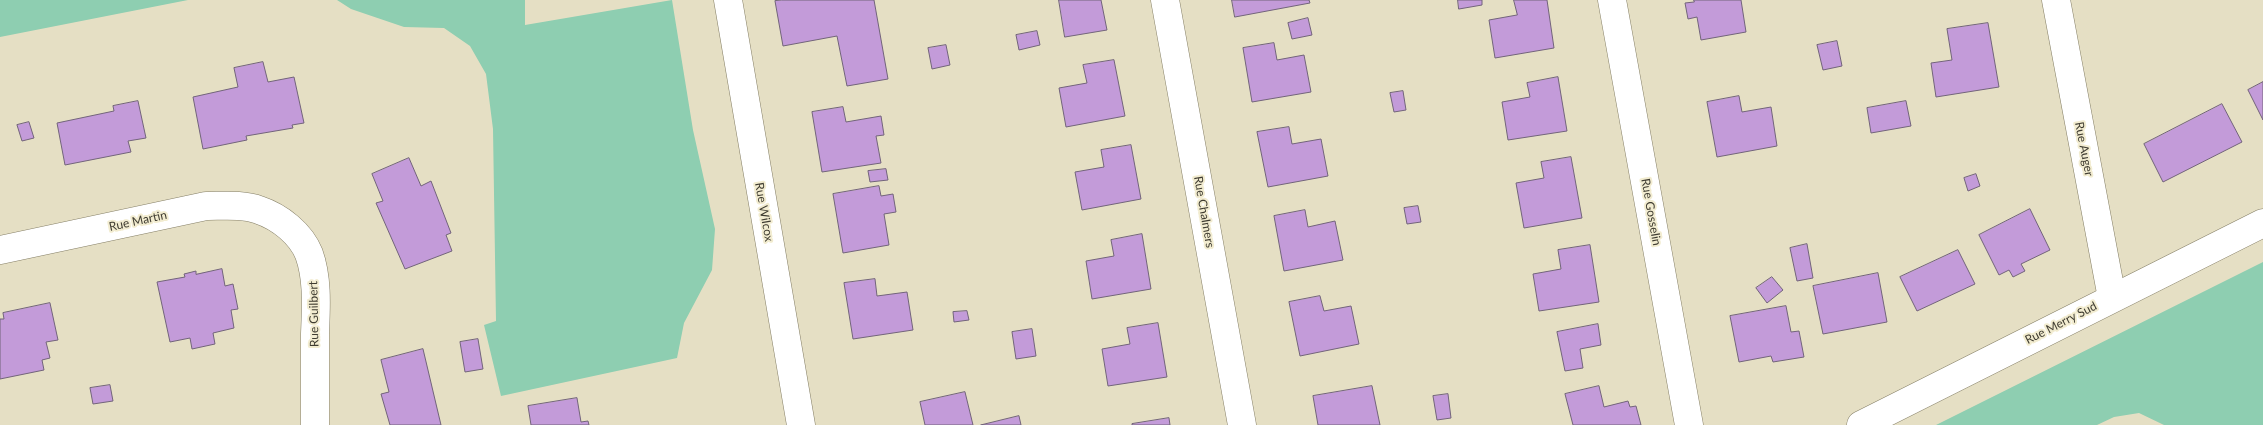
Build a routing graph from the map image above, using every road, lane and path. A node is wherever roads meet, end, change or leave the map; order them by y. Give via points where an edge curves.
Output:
1 (728, 0) edge
2 (1165, 0) edge
3 (1612, 0) edge
4 (2056, 0) edge
5 (276, 217) joint
6 (2263, 223) edge
7 (0, 250) edge
8 (2112, 298) junction
9 (315, 425) edge
10 (801, 425) edge
11 (1242, 425) edge
12 (1689, 425) edge
13 (1861, 425) edge

1 - 10 street, Rue Wilcox
2 - 11 street, Rue Chalmers
3 - 12 street, Rue Gosselin
4 - 8 street, Rue Auger
5 - 7 street, Rue Martin via 259,209 206,206
5 - 9 street, Rue Guilbert via 302,242 312,267 316,293
6 - 8 street, Rue Merry Sud
8 - 13 street, Rue Merry Sud

